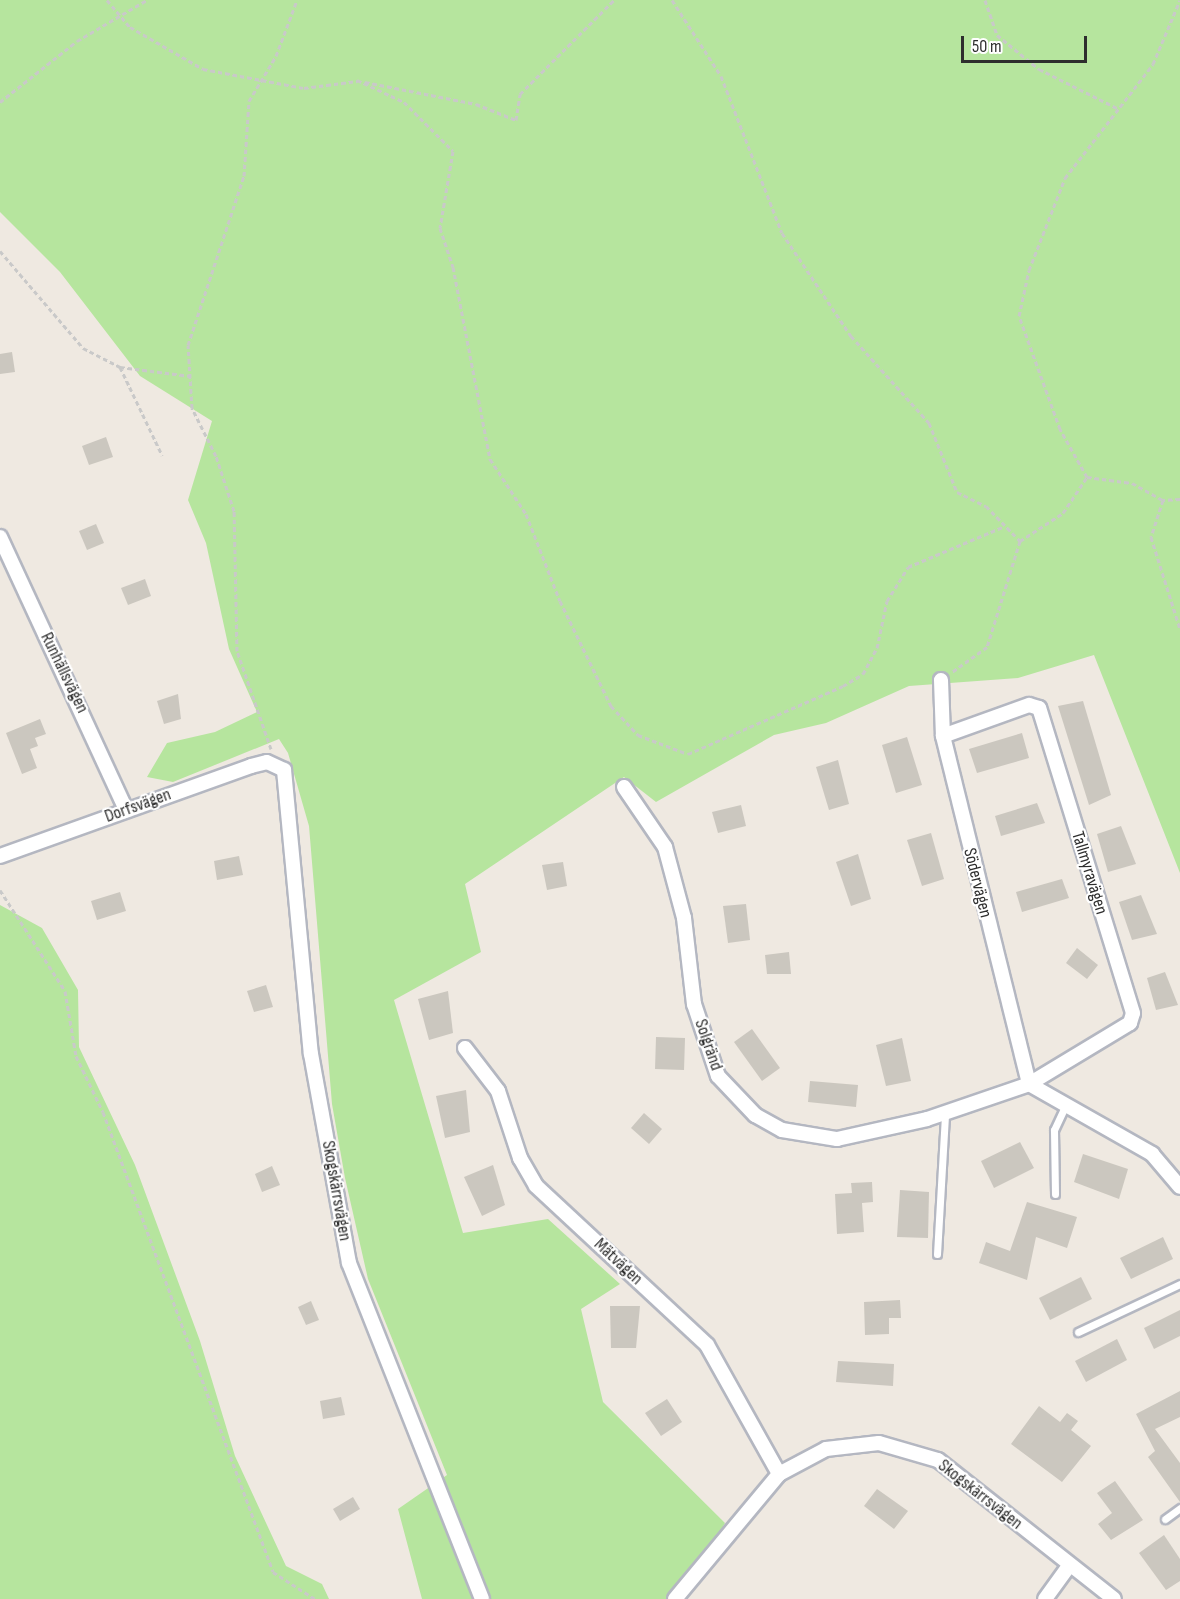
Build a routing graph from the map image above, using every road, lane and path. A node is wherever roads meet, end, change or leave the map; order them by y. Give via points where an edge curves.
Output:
1 (107, 0) edge
2 (147, 0) edge
3 (297, 0) edge
4 (614, 0) edge
5 (672, 0) edge
6 (985, 0) edge
7 (1180, 0) edge
8 (121, 17) junction
9 (357, 80) junction
10 (261, 81) junction
11 (0, 102) edge
12 (1119, 109) junction
13 (0, 251) edge
14 (120, 367) junction
15 (190, 376) junction
16 (162, 455) dead end
17 (1087, 477) junction
18 (1163, 500) junction
19 (1180, 500) edge
20 (1005, 525) junction
21 (0, 537) edge
22 (1020, 541) junction
23 (1180, 629) edge
24 (941, 680) joint
25 (942, 736) junction
26 (276, 763) junction
27 (624, 787) dead end
28 (126, 810) junction
29 (0, 856) edge
30 (0, 890) edge
31 (465, 1048) dead end
32 (1029, 1084) junction
33 (1065, 1106) junction
34 (945, 1114) junction
35 (1180, 1187) edge
36 (1055, 1194) dead end
37 (937, 1254) dead end
38 (1180, 1284) edge
39 (1078, 1332) dead end
40 (778, 1474) junction
41 (1180, 1508) edge
42 (1165, 1519) dead end
43 (1068, 1567) junction
44 (315, 1599) edge
45 (482, 1599) edge
46 (675, 1599) edge
47 (1045, 1599) edge
48 (1114, 1599) edge

1 - 8 path
2 - 8 path
3 - 10 path
4 - 9 path via 520,94 516,120 476,104
5 - 20 path via 721,75 782,233 851,336 929,423 957,492 986,506
6 - 12 path via 997,35 1014,49 1039,69
7 - 12 path via 1153,64
8 - 10 path via 203,69
8 - 11 path via 77,41
9 - 10 path via 304,88
9 - 20 path via 404,102 453,151 440,228 463,311 490,459 526,514 560,601 611,706 638,735 688,754 843,686 863,674 877,648 887,601 908,567
10 - 15 path via 249,101 244,176 188,345
12 - 17 path via 1065,178 1029,270 1019,316 1060,429
13 - 14 path via 83,348
14 - 15 path
14 - 16 path
15 - 26 path via 192,408 216,456 234,511 237,651
17 - 18 path via 1132,483
17 - 22 path via 1063,513
18 - 19 path
18 - 23 path via 1151,537
20 - 22 path
21 - 28 street, Runhällsvägen
22 - 24 path via 987,647
24 - 25 street, Södervägen
25 - 32 street, Södervägen
25 - 32 street, Tallmyravägen via 1029,705 1038,708 1133,1013 1130,1023
26 - 28 street, Dorfsvägen via 251,766
26 - 45 street, Skogskärrsvägen via 290,789 311,1054 349,1263
27 - 34 street, Solgränd via 665,847 684,918 694,1004 718,1076 735,1097 782,1130 807,1137 864,1134
28 - 29 street, Dorfsvägen
30 - 44 path via 66,991 76,1056 103,1113 273,1572
31 - 40 street, Mätvägen via 484,1067 498,1091 520,1158 536,1186 707,1345
32 - 33 street
32 - 34 street, Solgränd
33 - 35 street via 1152,1154
33 - 36 lane via 1054,1130
34 - 37 lane
38 - 39 lane
40 - 43 street, Skogskärrsvägen via 851,1443 910,1450 938,1460 963,1478
40 - 46 street, Skogskärrsvägen
41 - 42 lane
43 - 47 street
43 - 48 street, Skogskärrsvägen

